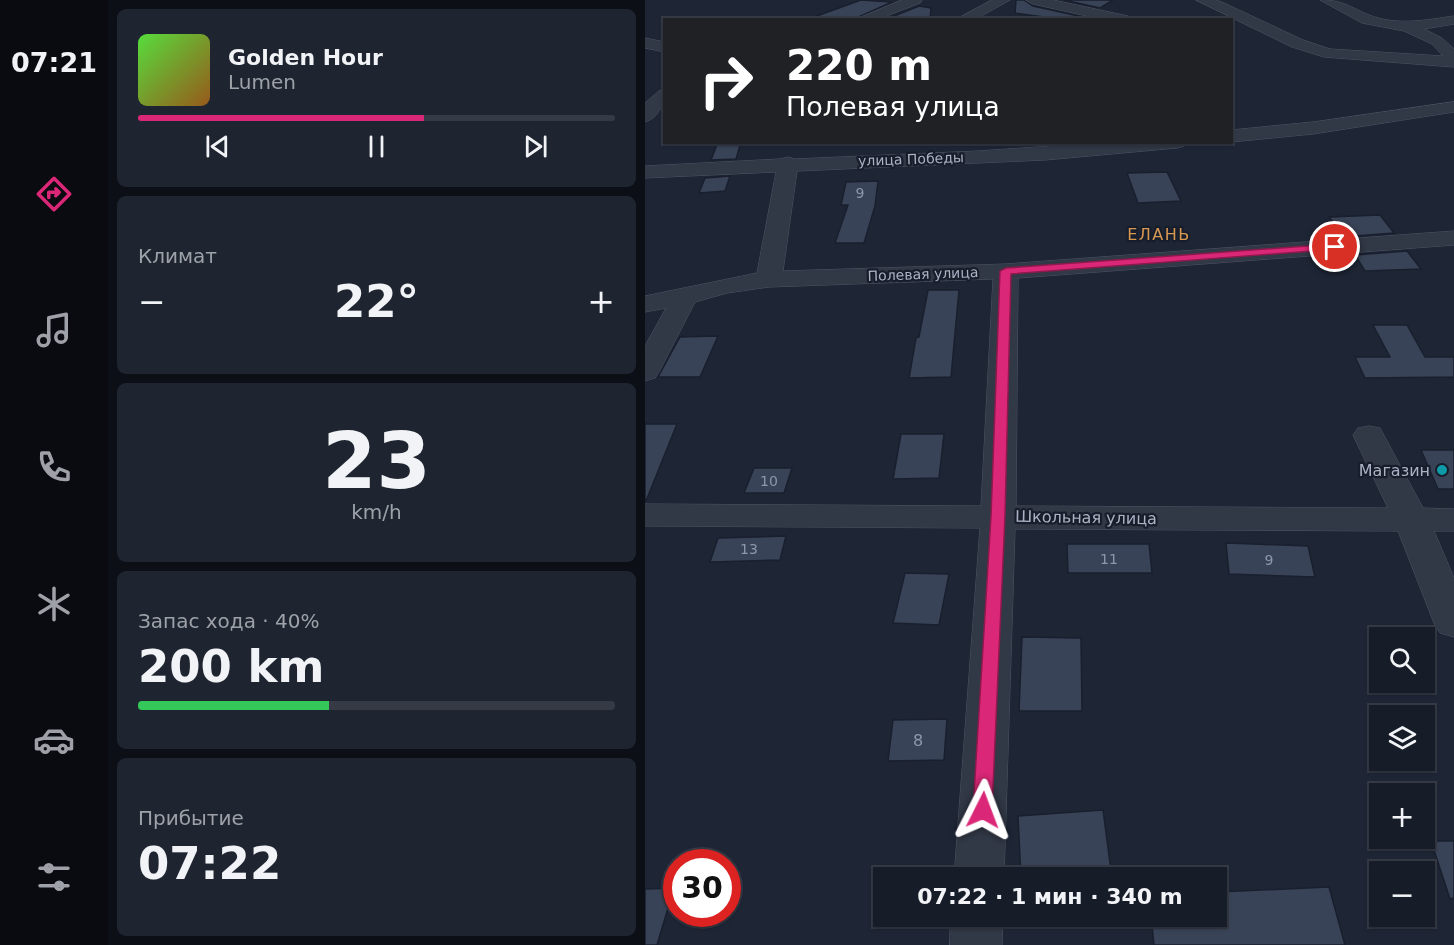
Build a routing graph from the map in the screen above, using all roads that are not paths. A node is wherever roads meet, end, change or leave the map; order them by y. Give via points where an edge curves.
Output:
1 (915, 0) edge
2 (1003, 0) edge
3 (1033, 0) edge
4 (1203, 0) edge
5 (1327, 0) edge
6 (866, 18) edge
7 (966, 18) edge
8 (1118, 18) edge
9 (1454, 20) edge
10 (1408, 27) junction
11 (645, 43) edge
12 (663, 47) edge
13 (1454, 60) edge
14 (663, 96) edge
15 (1454, 107) edge
16 (645, 116) edge
17 (1233, 136) edge
18 (777, 144) edge
19 (1171, 149) edge
20 (780, 164) junction
21 (645, 172) edge
22 (1454, 238) edge
23 (1006, 271) junction
24 (769, 279) junction
25 (685, 297) junction
26 (645, 304) edge
27 (645, 372) edge
28 (1369, 435) dead end
29 (645, 515) edge
30 (998, 516) junction
31 (1454, 520) edge
32 (1412, 521) junction
33 (1454, 623) edge
34 (980, 867) edge
35 (977, 927) edge
36 (976, 945) edge

1 - 6 street
2 - 7 street
3 - 8 street
4 - 13 street via 1312,50 1351,56
5 - 10 street via 1367,20
9 - 10 street
10 - 13 street via 1437,41
11 - 12 street
14 - 16 street
15 - 17 street
18 - 20 street
19 - 20 street, улица Победы
20 - 21 street, улица Победы
20 - 24 street
22 - 23 street, Полевая улица
23 - 24 street, Полевая улица
23 - 30 street
24 - 25 street, Полевая улица
25 - 26 street, Полевая улица
25 - 27 street
28 - 32 street
29 - 30 street, Школьная улица
30 - 32 street, Школьная улица
30 - 34 street
31 - 32 street, Школьная улица
32 - 33 street
35 - 36 street

